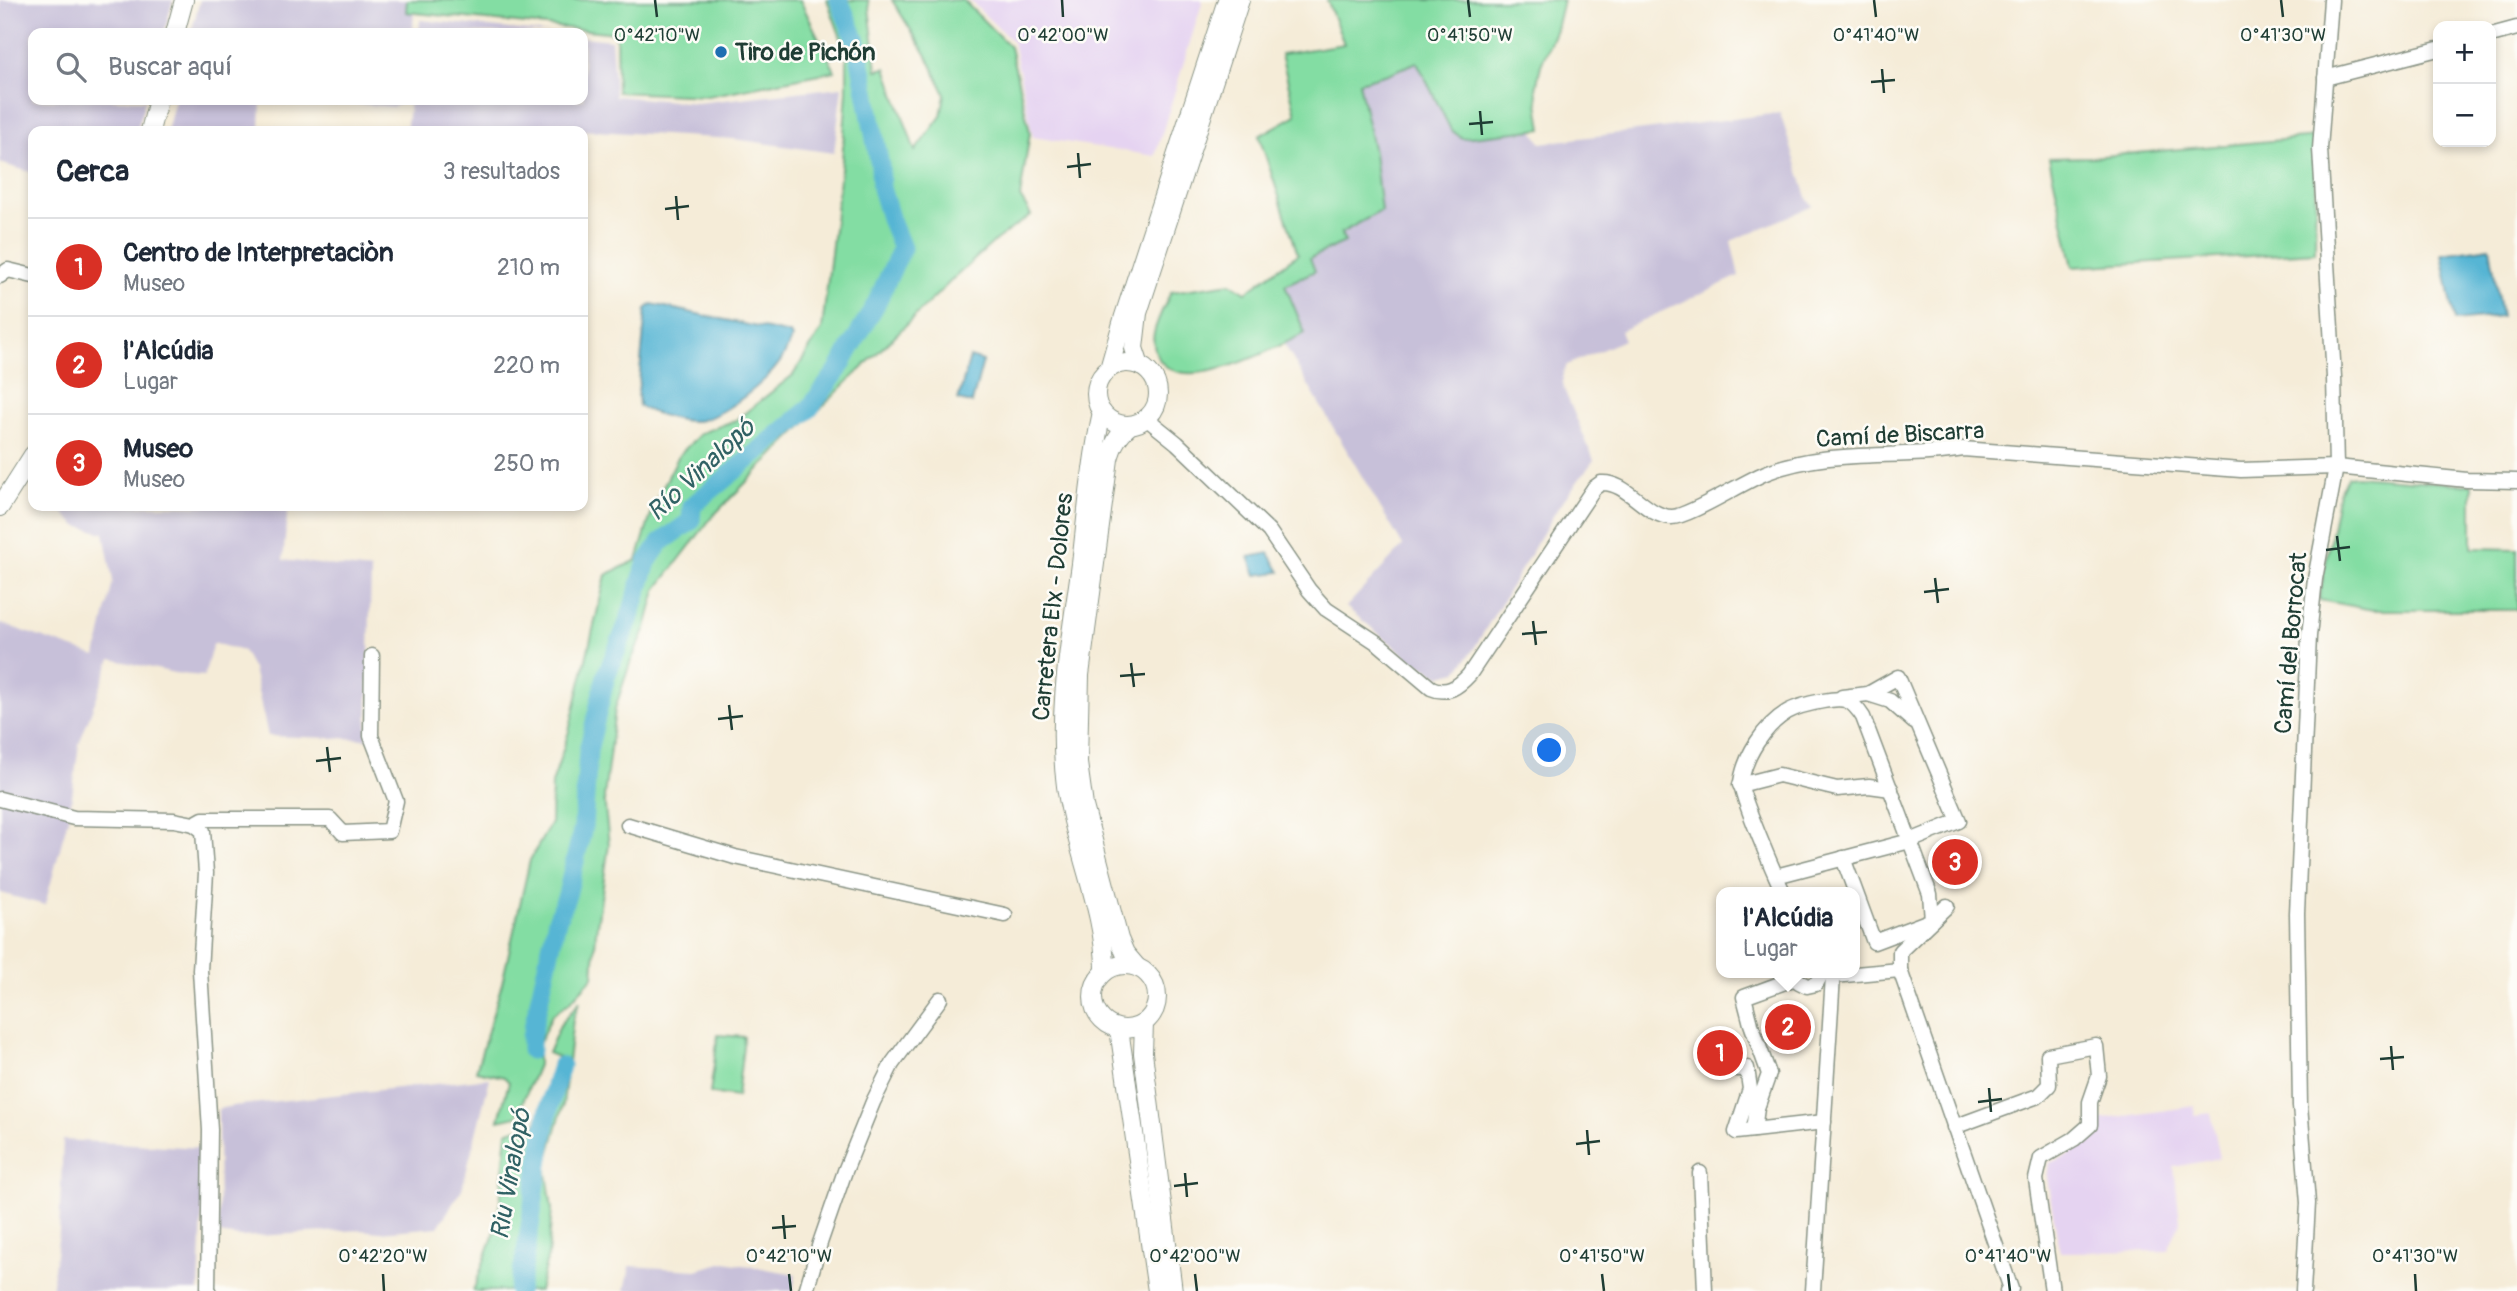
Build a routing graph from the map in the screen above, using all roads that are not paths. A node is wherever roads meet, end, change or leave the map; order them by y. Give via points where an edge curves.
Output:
1 (184, 0) edge
2 (194, 0) edge
3 (1227, 0) edge
4 (1240, 0) edge
5 (2330, 0) edge
6 (177, 28) edge
7 (187, 28) edge
8 (2517, 28) edge
9 (2496, 34) edge
10 (2433, 50) edge
11 (2325, 78) junction
12 (157, 105) edge
13 (168, 105) edge
14 (151, 126) edge
15 (162, 126) edge
16 (28, 275) edge
17 (0, 276) edge
18 (1140, 366) junction
19 (1109, 369) junction
20 (1102, 412) junction
21 (1138, 421) junction
22 (28, 463) edge
23 (2336, 467) junction
24 (2517, 481) edge
25 (0, 507) edge
26 (372, 656) dead end
27 (1868, 694) junction
28 (1840, 698) junction
29 (1919, 727) junction
30 (1740, 785) junction
31 (1891, 789) junction
32 (0, 799) edge
33 (194, 824) junction
34 (628, 825) dead end
35 (1910, 842) junction
36 (1843, 858) junction
37 (1776, 876) junction
38 (1781, 887) edge
39 (1854, 887) edge
40 (1860, 904) edge
41 (1947, 906) dead end
42 (1005, 915) dead end
43 (1932, 920) junction
44 (1137, 967) junction
45 (1899, 970) junction
46 (1105, 972) junction
47 (1860, 973) edge
48 (1791, 978) edge
49 (1798, 978) edge
50 (1823, 978) edge
51 (1825, 978) edge
52 (940, 999) dead end
53 (1144, 1023) junction
54 (1119, 1029) junction
55 (1737, 1069) dead end
56 (1824, 1122) junction
57 (1954, 1127) junction
58 (1754, 1130) junction
59 (1700, 1173) dead end
60 (2010, 1290) edge
61 (208, 1291) edge
62 (806, 1291) edge
63 (1157, 1291) edge
64 (1173, 1291) edge
65 (1705, 1291) edge
66 (1813, 1291) edge
67 (2052, 1291) edge
68 (2303, 1291) edge

1 - 6 main road
2 - 7 main road
3 - 19 main road
4 - 18 main road via 1138,313 1134,348
5 - 11 street, Camí del Borrocat
8 - 9 street
10 - 11 street
11 - 23 street, Camí del Borrocat via 2320,149
12 - 14 main road
13 - 15 main road
16 - 17 street via 8,270
18 - 19 main road via 1121,364
18 - 21 main road via 1157,387 1156,404
19 - 20 main road via 1096,394
20 - 21 main road via 1114,422
20 - 46 main road, Carretera Elx - Dolores via 1069,654 1063,735 1069,802 1103,944
21 - 23 street, Camí de Biscarra via 1177,443 1269,531 1326,609 1441,691 1469,675 1601,483 1614,485 1671,517 1686,514 1769,471 1843,456 1963,449 2241,470
21 - 44 main road, Carretera Elx - Dolores via 1119,433 1109,459 1080,676 1078,726 1080,785 1101,875 1119,939
22 - 25 main road
23 - 24 street, Camí de Biscarra
23 - 68 street, Camí del Borrocat via 2309,636 2297,913 2300,1106 2308,1203
26 - 33 street via 371,736 396,801 389,831 342,833 330,819 203,819
27 - 28 street
27 - 29 street via 1890,701
27 - 29 street via 1898,677
28 - 30 street via 1787,712 1765,731 1748,757
28 - 31 street via 1855,705 1863,717
29 - 35 street via 1959,821
30 - 31 street via 1779,775 1837,789
30 - 37 street
31 - 35 street
32 - 33 street via 74,818
33 - 61 street via 203,831 206,873 200,970 210,1130
34 - 42 street via 735,857
35 - 36 street
35 - 43 street via 1930,894
36 - 37 street
36 - 39 street
37 - 38 street
40 - 43 street via 1874,942
41 - 43 street
43 - 45 street via 1900,951
44 - 46 main road via 1117,966
44 - 53 main road via 1157,991 1155,1010
45 - 47 street
45 - 57 street
46 - 54 main road via 1094,988 1093,1005 1103,1022
48 - 58 street via 1744,997 1769,1073
49 - 50 street via 1807,986
51 - 56 street
52 - 62 street via 892,1064 873,1102 836,1195
53 - 54 main road
53 - 64 main road via 1143,1053
54 - 63 main road
55 - 58 street via 1747,1068 1750,1089 1736,1132
56 - 58 street
56 - 66 street
57 - 60 street
57 - 67 street via 2038,1096 2049,1085 2048,1055 2095,1046 2099,1076 2090,1102 2090,1125 2042,1158 2036,1179
59 - 65 street

